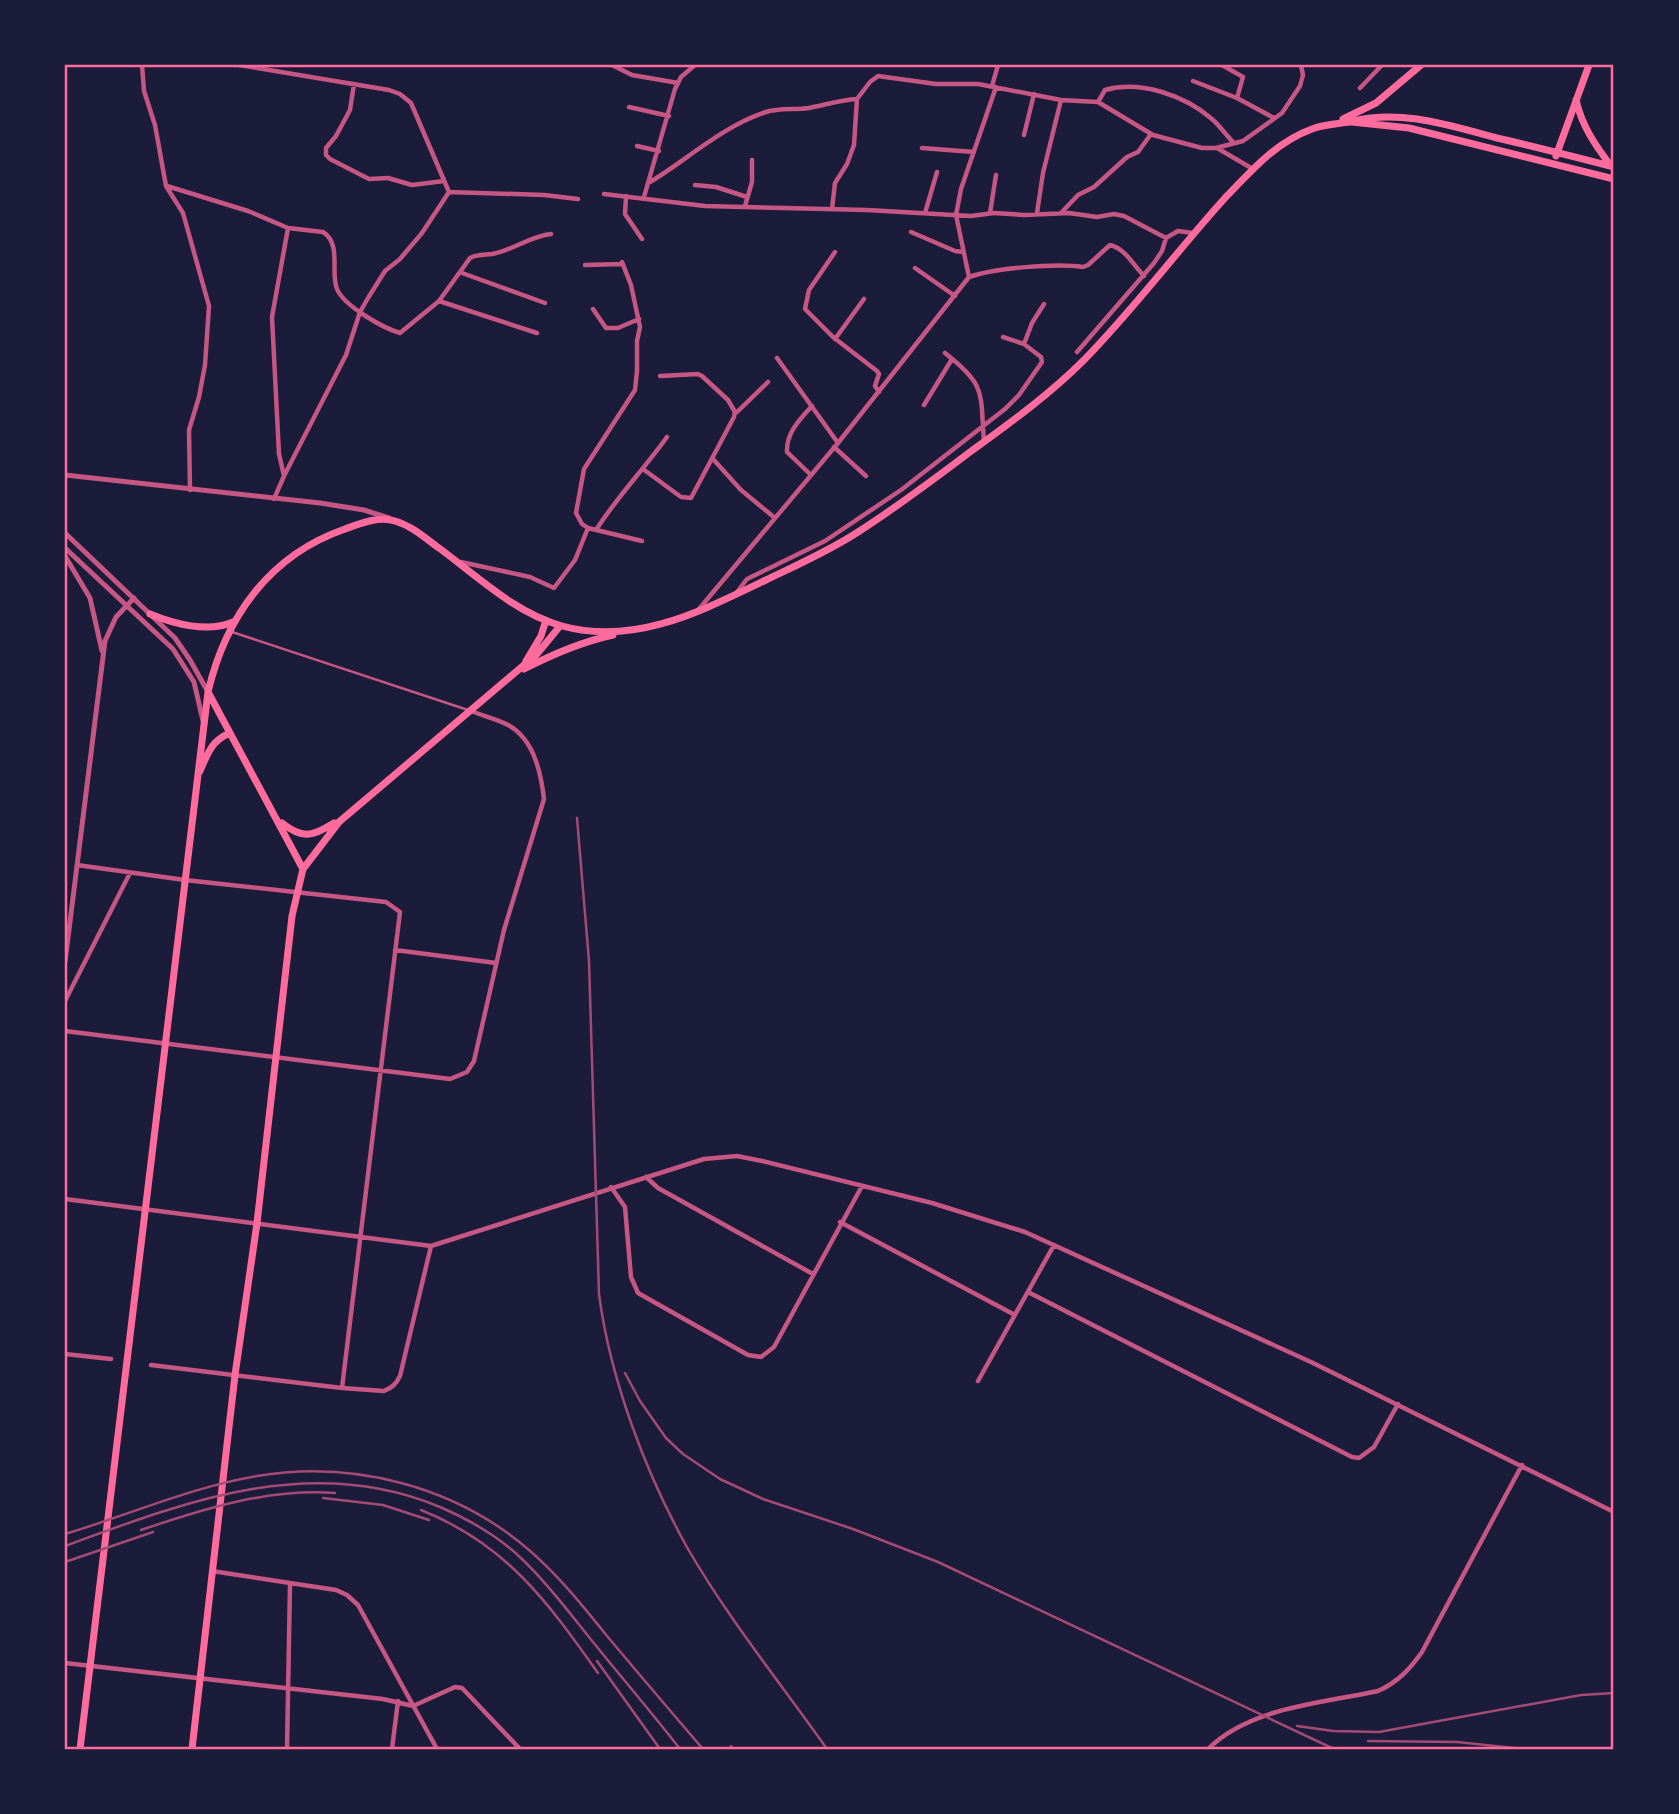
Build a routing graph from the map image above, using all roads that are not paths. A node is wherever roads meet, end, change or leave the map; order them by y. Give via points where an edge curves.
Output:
1 (142, 65) edge
2 (240, 65) edge
3 (612, 65) edge
4 (695, 65) edge
5 (998, 65) edge
6 (1222, 65) edge
7 (1301, 65) edge
8 (1382, 65) edge
9 (1421, 65) edge
10 (1589, 65) edge
11 (1193, 81) dead end
12 (678, 83) junction
13 (354, 84) junction
14 (994, 86) junction
15 (1360, 88) dead end
16 (1034, 94) junction
17 (1237, 98) junction
18 (857, 99) junction
19 (1576, 99) junction
20 (1061, 100) junction
21 (1098, 102) junction
22 (629, 107) dead end
23 (669, 116) junction
24 (1274, 118) junction
25 (1351, 121) junction
26 (1332, 124) junction
27 (1151, 134) junction
28 (1024, 135) dead end
29 (1234, 143) junction
30 (637, 146) dead end
31 (922, 148) dead end
32 (1216, 148) junction
33 (659, 151) junction
34 (974, 152) junction
35 (1557, 152) junction
36 (752, 160) dead end
37 (1553, 164) junction
38 (1612, 167) edge
39 (1253, 169) junction
40 (937, 172) dead end
41 (996, 175) dead end
42 (1614, 179) edge
43 (444, 181) junction
44 (650, 182) junction
45 (695, 185) dead end
46 (166, 186) junction
47 (449, 192) junction
48 (604, 194) dead end
49 (626, 195) junction
50 (645, 197) junction
51 (747, 197) junction
52 (578, 199) dead end
53 (745, 206) junction
54 (832, 209) junction
55 (925, 213) junction
56 (990, 213) junction
57 (1037, 213) junction
58 (1061, 213) junction
59 (957, 215) junction
60 (288, 228) junction
61 (911, 232) dead end
62 (1193, 233) junction
63 (551, 234) dead end
64 (1166, 238) junction
65 (642, 239) dead end
66 (835, 252) dead end
67 (963, 252) junction
68 (584, 265) dead end
69 (915, 268) dead end
70 (461, 273) junction
71 (1144, 276) junction
72 (969, 277) junction
73 (955, 296) junction
74 (864, 299) dead end
75 (439, 301) junction
76 (545, 303) dead end
77 (1044, 304) dead end
78 (593, 309) dead end
79 (360, 312) junction
80 (639, 319) junction
81 (537, 333) dead end
82 (1003, 337) dead end
83 (835, 338) junction
84 (1024, 344) junction
85 (1077, 352) dead end
86 (945, 353) dead end
87 (778, 358) dead end
88 (953, 359) junction
89 (660, 376) dead end
90 (768, 382) dead end
91 (879, 391) junction
92 (924, 405) dead end
93 (812, 406) junction
94 (735, 413) junction
95 (983, 425) junction
96 (667, 437) dead end
97 (984, 442) junction
98 (836, 445) junction
99 (713, 459) junction
100 (643, 469) junction
101 (811, 475) junction
102 (284, 476) junction
103 (866, 476) dead end
104 (65, 477) edge
105 (190, 490) junction
106 (274, 499) junction
107 (775, 518) junction
108 (392, 519) junction
109 (588, 528) junction
110 (596, 530) junction
111 (65, 533) edge
112 (642, 541) dead end
113 (65, 548) edge
114 (65, 556) edge
115 (457, 562) junction
116 (734, 595) junction
117 (134, 598) junction
118 (127, 606) junction
119 (698, 611) junction
120 (150, 614) junction
121 (546, 620) junction
122 (233, 622) junction
123 (560, 626) junction
124 (229, 631) junction
125 (621, 633) junction
126 (103, 657) junction
127 (524, 664) junction
128 (513, 674) junction
129 (208, 692) junction
130 (471, 711) junction
131 (203, 724) junction
132 (230, 733) junction
133 (196, 781) junction
134 (278, 820) junction
135 (339, 822) junction
136 (77, 864) junction
137 (303, 869) junction
138 (130, 873) junction
139 (185, 880) junction
140 (297, 892) junction
141 (395, 950) junction
142 (65, 962) edge
143 (496, 963) junction
144 (65, 1000) edge
145 (65, 1031) edge
146 (165, 1043) junction
147 (275, 1056) junction
148 (381, 1070) junction
149 (645, 1176) junction
150 (862, 1186) junction
151 (611, 1188) junction
152 (65, 1199) edge
153 (144, 1210) junction
154 (840, 1222) junction
155 (257, 1223) junction
156 (362, 1239) junction
157 (1054, 1245) junction
158 (431, 1246) junction
159 (813, 1274) junction
160 (1028, 1292) junction
161 (1015, 1315) junction
162 (65, 1353) edge
163 (111, 1359) dead end
164 (150, 1365) dead end
165 (235, 1375) junction
166 (978, 1381) dead end
167 (342, 1388) junction
168 (1398, 1404) junction
169 (1522, 1465) junction
170 (1614, 1512) edge
171 (212, 1571) junction
172 (289, 1584) junction
173 (65, 1663) edge
174 (90, 1666) junction
175 (200, 1678) junction
176 (287, 1688) junction
177 (398, 1701) junction
178 (413, 1706) junction
179 (80, 1749) edge
180 (192, 1749) edge
181 (287, 1749) edge
182 (391, 1749) edge
183 (437, 1749) edge
184 (520, 1749) edge
185 (1208, 1749) edge

1 - 46 street
2 - 13 street
3 - 12 street via 632,75
4 - 12 street
5 - 14 street
6 - 17 street via 1243,77
7 - 24 street via 1300,86
8 - 15 street
9 - 26 main road via 1376,103
10 - 19 main road
11 - 17 street
12 - 23 street
13 - 43 street via 394,91 411,103
13 - 43 street via 350,110 326,155 369,179 388,178 412,185
14 - 16 street
14 - 18 street via 883,76 874,79
14 - 34 street
16 - 20 street
16 - 28 street
17 - 24 street
18 - 44 street via 769,111 722,134
18 - 54 street via 854,145 835,183
19 - 35 main road
19 - 38 main road via 1580,119
20 - 21 street
20 - 57 street
21 - 27 street
21 - 29 street via 1105,90 1118,86 1153,88 1206,115
22 - 23 street
23 - 33 street
24 - 29 street
25 - 26 main road
25 - 35 main road via 1412,119
25 - 37 main road via 1409,128
26 - 39 main road via 1294,137
27 - 32 street
27 - 58 street via 1138,152 1078,195
29 - 32 street
30 - 33 street
31 - 34 street
32 - 39 street
33 - 44 street
34 - 59 street
35 - 37 main road
35 - 38 main road
36 - 51 street
37 - 42 main road
39 - 62 main road
40 - 55 street
41 - 56 street
43 - 47 street
44 - 50 street
45 - 51 street
46 - 60 street
46 - 105 street via 183,213 208,306 205,365 189,430
47 - 52 street
47 - 79 street via 415,242 385,271
48 - 49 street
49 - 50 street
49 - 65 street via 625,214
50 - 53 street via 705,206
51 - 53 street
53 - 54 street
54 - 55 street
55 - 59 street
56 - 57 street
56 - 59 street
57 - 58 street
58 - 64 street via 1118,214
59 - 67 street
60 - 79 street via 328,235 336,288
60 - 102 street via 272,317
61 - 67 street
62 - 64 street via 1178,231
62 - 97 main road via 1088,356
63 - 70 street via 503,252 476,255
64 - 71 street
66 - 83 street via 809,290 805,309
67 - 72 street
68 - 80 street via 622,263
69 - 73 street
70 - 75 street
70 - 76 street
71 - 72 street via 1128,256 1110,246 1083,267 1029,267
71 - 85 street
72 - 73 street
73 - 91 street
74 - 83 street
75 - 79 street via 400,333
75 - 81 street
77 - 84 street
78 - 80 street via 606,328
79 - 102 street via 346,355
80 - 109 street via 635,390 584,469 576,513
82 - 84 street
83 - 91 street via 877,371
84 - 95 street via 1042,362 1005,409
86 - 88 street
87 - 93 street
88 - 92 street
88 - 95 street via 972,376 980,391
89 - 94 street via 698,374 728,400
90 - 94 street
91 - 98 street
93 - 98 street
93 - 101 street via 797,423 786,449
94 - 99 street
95 - 97 street
95 - 116 street via 901,490 825,541 747,579
96 - 100 street
97 - 116 main road via 857,533
98 - 101 street
98 - 103 street
99 - 100 street via 691,498 681,497
99 - 107 street
100 - 110 street
101 - 107 street
102 - 106 street
104 - 105 street
105 - 106 street
106 - 108 street via 364,510
107 - 119 street
108 - 115 main road via 418,532
108 - 122 main road via 368,521 305,547 262,584
109 - 110 street
109 - 115 street via 575,560 554,587 530,577
110 - 112 street
111 - 117 street
113 - 118 street
114 - 126 street via 90,598
115 - 121 main road via 514,604
116 - 119 main road
117 - 118 street
117 - 120 street
118 - 126 street via 109,628
118 - 131 street via 190,674
119 - 125 main road via 669,623
120 - 122 main road via 216,628
120 - 129 street via 183,647
121 - 123 main road
121 - 127 main road
122 - 124 main road
123 - 125 main road
123 - 127 main road
124 - 129 main road
124 - 130 lane
125 - 128 main road via 566,649
126 - 136 street
127 - 128 main road
128 - 130 main road
129 - 131 main road
129 - 132 main road
130 - 135 main road
130 - 143 street via 510,726 522,736 531,749 544,799
131 - 133 main road
132 - 133 main road via 211,746
132 - 134 main road
133 - 139 main road
134 - 135 main road via 304,835
134 - 137 main road
135 - 137 main road
136 - 138 street
136 - 142 street
137 - 140 main road
138 - 139 street
138 - 144 street
139 - 140 street
139 - 146 main road
140 - 141 street via 386,902 400,912
140 - 147 main road
141 - 143 street
141 - 148 street
143 - 148 street via 474,1061 467,1072 450,1079
145 - 146 street
146 - 147 street
146 - 153 main road
147 - 148 street
147 - 155 main road
148 - 156 street
149 - 150 street via 704,1158 737,1156
149 - 151 street
149 - 159 street via 658,1188
150 - 154 street
150 - 157 street via 991,1220
151 - 158 street
151 - 159 street via 625,1207 636,1290 748,1354 761,1357 774,1347
152 - 153 street
153 - 155 street
153 - 174 main road
154 - 159 street
154 - 161 street
155 - 156 street
155 - 165 main road
156 - 158 street
156 - 167 street
157 - 160 street
157 - 168 street
158 - 167 street via 396,1385 384,1391
160 - 161 street
160 - 168 street via 1352,1457 1359,1458 1374,1447
161 - 166 street
162 - 163 street
164 - 165 street
165 - 167 street
165 - 171 main road
168 - 169 street
169 - 170 street
169 - 185 street via 1422,1652 1393,1685 1267,1716 1227,1733
171 - 172 street
171 - 175 main road
172 - 176 street
172 - 178 street via 336,1590 358,1605
173 - 174 street
174 - 175 street
174 - 179 main road
175 - 176 street
175 - 180 main road
176 - 177 street
176 - 181 street
177 - 178 street
177 - 182 street
178 - 183 street
178 - 184 street via 462,1688

